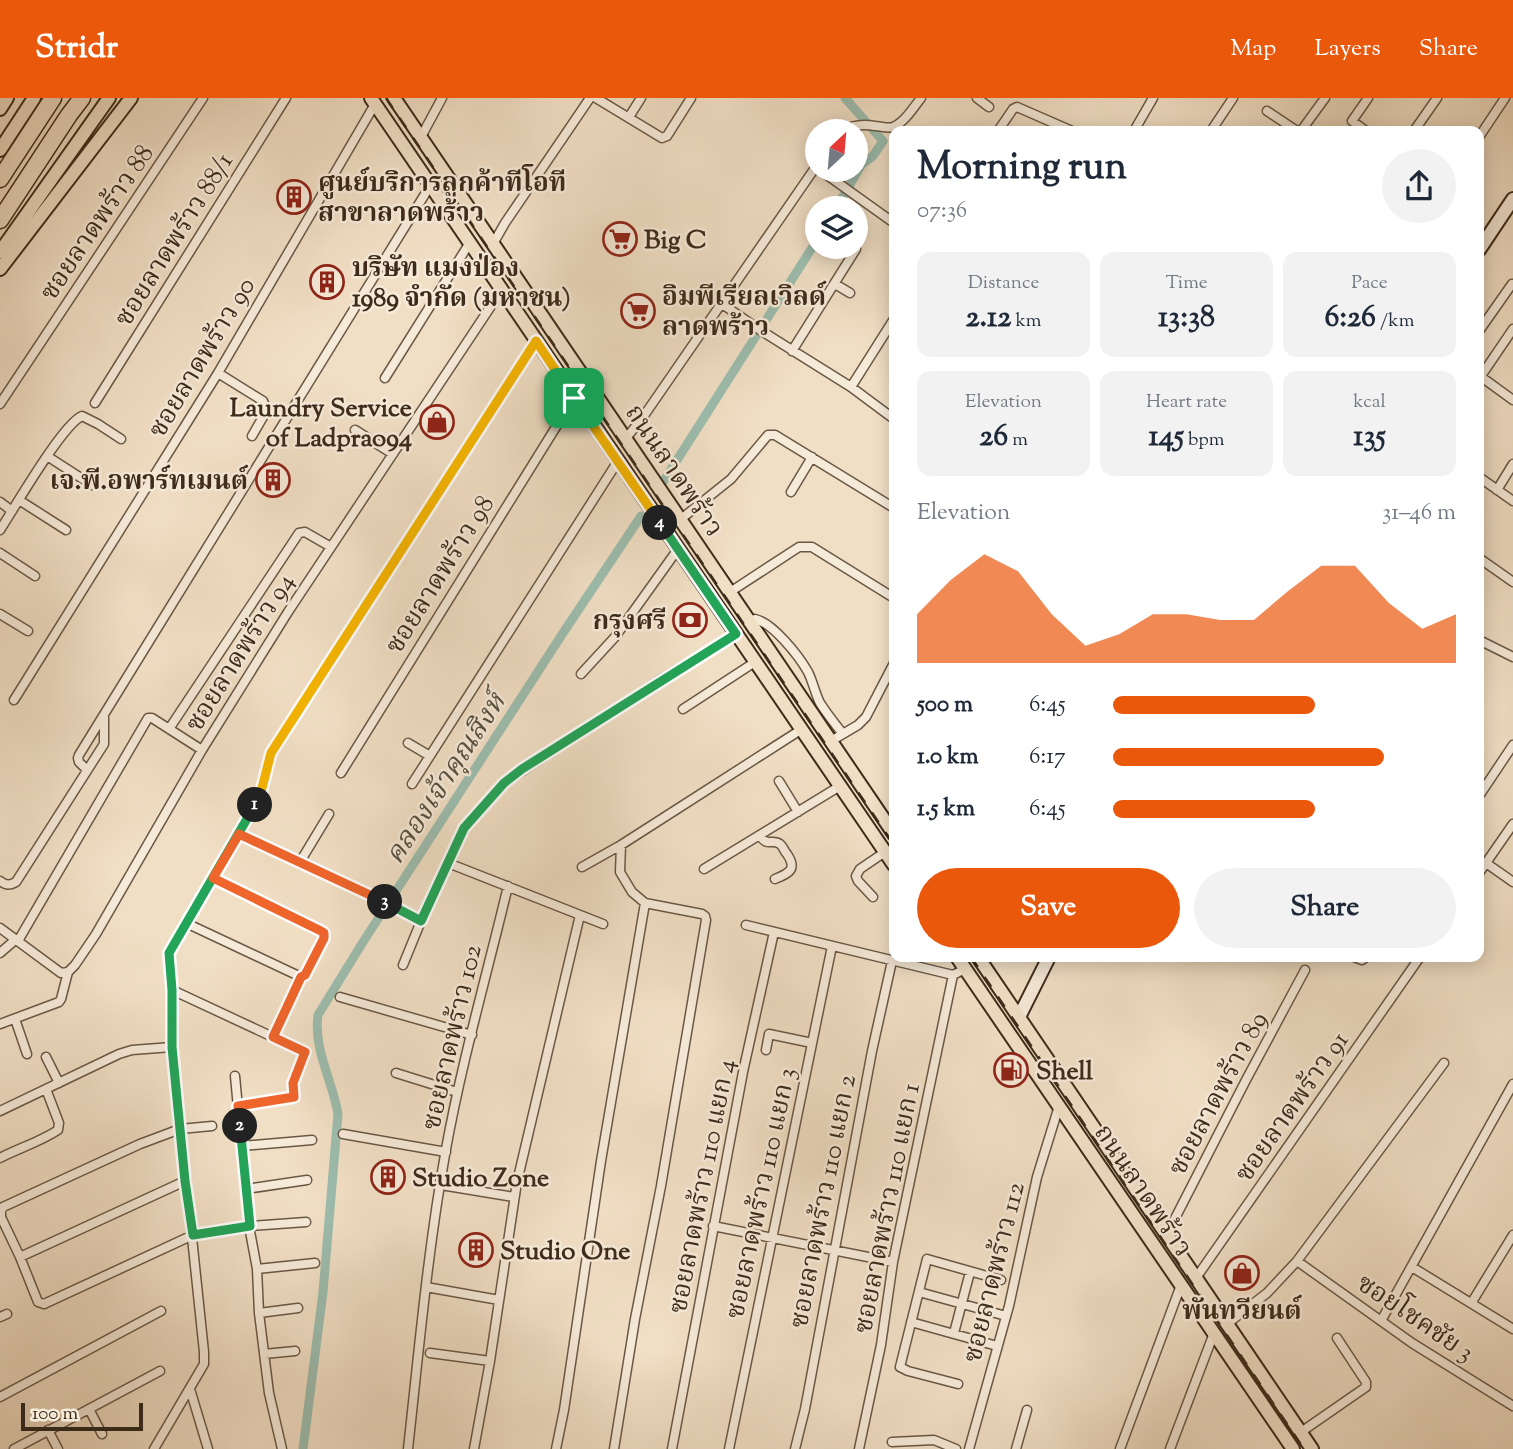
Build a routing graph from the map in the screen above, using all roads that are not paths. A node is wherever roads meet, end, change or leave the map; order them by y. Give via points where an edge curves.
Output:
1 (7, 98) edge
2 (34, 98) edge
3 (53, 98) edge
4 (82, 98) edge
5 (109, 98) edge
6 (131, 98) edge
7 (203, 98) edge
8 (286, 98) edge
9 (394, 98) edge
10 (442, 98) edge
11 (590, 98) edge
12 (596, 98) edge
13 (641, 98) edge
14 (691, 98) edge
15 (921, 98) edge
16 (977, 98) edge
17 (1153, 98) edge
18 (1233, 98) edge
19 (1325, 98) edge
20 (1368, 98) edge
21 (1437, 98) edge
22 (1505, 98) edge
23 (373, 101) edge
24 (989, 107) dead end
25 (0, 108) edge
26 (1267, 111) dead end
27 (629, 117) junction
28 (868, 125) edge
29 (894, 126) edge
30 (1001, 126) edge
31 (1061, 126) edge
32 (1137, 126) edge
33 (1213, 126) edge
34 (1291, 126) edge
35 (1303, 126) edge
36 (1358, 126) edge
37 (1417, 126) edge
38 (889, 128) edge
39 (1484, 130) edge
40 (421, 137) junction
41 (0, 150) edge
42 (0, 179) edge
43 (808, 182) edge
44 (836, 182) edge
45 (430, 186) junction
46 (1511, 208) edge
47 (889, 219) edge
48 (0, 220) edge
49 (1484, 243) edge
50 (469, 244) junction
51 (493, 244) junction
52 (0, 253) edge
53 (850, 259) edge
54 (0, 269) edge
55 (835, 284) junction
56 (1512, 284) edge
57 (501, 290) junction
58 (850, 293) dead end
59 (722, 304) junction
60 (1484, 322) edge
61 (889, 327) edge
62 (1513, 329) edge
63 (536, 341) junction
64 (792, 351) junction
65 (1484, 370) edge
66 (218, 373) junction
67 (385, 378) dead end
68 (1484, 380) edge
69 (851, 387) junction
70 (574, 398) junction
71 (1513, 400) edge
72 (95, 403) dead end
73 (0, 404) edge
74 (889, 416) edge
75 (355, 430) dead end
76 (252, 436) dead end
77 (626, 438) junction
78 (121, 439) dead end
79 (393, 454) junction
80 (47, 456) junction
81 (812, 457) junction
82 (618, 461) junction
83 (1513, 464) edge
84 (1484, 481) edge
85 (92, 485) dead end
86 (1497, 490) junction
87 (791, 492) dead end
88 (19, 500) junction
89 (1513, 501) edge
90 (0, 502) edge
91 (889, 505) edge
92 (12, 511) junction
93 (681, 519) junction
94 (0, 530) edge
95 (66, 530) dead end
96 (331, 547) junction
97 (678, 549) junction
98 (0, 553) edge
99 (1484, 562) edge
100 (35, 576) dead end
101 (1513, 582) edge
102 (730, 592) junction
103 (889, 595) edge
104 (0, 614) edge
105 (750, 622) junction
106 (28, 631) dead end
107 (736, 634) junction
108 (1484, 644) edge
109 (1513, 657) edge
110 (755, 662) junction
111 (889, 673) edge
112 (581, 674) dead end
113 (14, 700) dead end
114 (683, 709) dead end
115 (104, 717) junction
116 (169, 729) junction
117 (802, 729) junction
118 (837, 737) junction
119 (408, 743) dead end
120 (1513, 745) edge
121 (202, 750) junction
122 (430, 755) junction
123 (88, 770) junction
124 (341, 773) dead end
125 (779, 781) dead end
126 (412, 784) dead end
127 (840, 786) junction
128 (1484, 788) edge
129 (798, 811) junction
130 (329, 814) dead end
131 (1513, 824) edge
132 (889, 825) edge
133 (239, 834) junction
134 (760, 835) junction
135 (621, 845) junction
136 (885, 852) junction
137 (889, 858) edge
138 (299, 862) junction
139 (448, 863) junction
140 (1486, 863) junction
141 (1484, 866) edge
142 (582, 867) dead end
143 (704, 869) dead end
144 (213, 878) junction
145 (775, 879) dead end
146 (0, 881) edge
147 (1513, 882) edge
148 (508, 886) junction
149 (873, 897) dead end
150 (645, 903) junction
151 (580, 915) junction
152 (421, 921) junction
153 (186, 923) junction
154 (603, 924) dead end
155 (746, 925) dead end
156 (0, 928) edge
157 (774, 932) junction
158 (16, 940) junction
159 (832, 946) junction
160 (0, 953) edge
161 (889, 960) edge
162 (892, 962) edge
163 (898, 962) edge
164 (958, 962) edge
165 (981, 962) edge
166 (1046, 962) edge
167 (1417, 962) edge
168 (403, 965) dead end
169 (1306, 970) dead end
170 (68, 972) junction
171 (959, 972) junction
172 (301, 977) junction
173 (172, 990) junction
174 (340, 997) dead end
175 (1019, 1017) junction
176 (15, 1019) junction
177 (0, 1024) edge
178 (472, 1035) junction
179 (273, 1037) junction
180 (812, 1043) junction
181 (172, 1047) junction
182 (766, 1050) dead end
183 (27, 1054) dead end
184 (46, 1057) dead end
185 (1444, 1063) dead end
186 (396, 1073) dead end
187 (235, 1076) dead end
188 (59, 1083) junction
189 (1513, 1084) edge
190 (46, 1089) junction
191 (1068, 1091) junction
192 (457, 1092) junction
193 (1057, 1103) junction
194 (238, 1106) junction
195 (0, 1111) edge
196 (212, 1126) dead end
197 (180, 1129) junction
198 (343, 1133) dead end
199 (312, 1140) dead end
200 (242, 1146) junction
201 (446, 1152) junction
202 (0, 1158) edge
203 (307, 1180) dead end
204 (185, 1181) junction
205 (441, 1185) junction
206 (246, 1189) junction
207 (514, 1197) junction
208 (306, 1222) dead end
209 (250, 1226) junction
210 (713, 1226) junction
211 (193, 1235) junction
212 (1166, 1236) junction
213 (1513, 1236) edge
214 (773, 1237) junction
215 (835, 1249) junction
216 (20, 1257) junction
217 (1297, 1261) junction
218 (893, 1262) junction
219 (315, 1263) dead end
220 (1412, 1267) junction
221 (257, 1269) junction
222 (970, 1272) junction
223 (1196, 1279) junction
224 (1001, 1280) dead end
225 (1181, 1285) junction
226 (426, 1287) junction
227 (919, 1292) junction
228 (499, 1300) junction
229 (1472, 1303) junction
230 (962, 1304) junction
231 (298, 1308) dead end
232 (160, 1311) dead end
233 (259, 1314) junction
234 (1006, 1316) junction
235 (1381, 1321) junction
236 (911, 1322) junction
237 (1227, 1324) junction
238 (1513, 1329) edge
239 (954, 1333) junction
240 (1213, 1333) junction
241 (1337, 1338) dead end
242 (997, 1346) junction
243 (295, 1351) dead end
244 (430, 1353) dead end
245 (264, 1354) junction
246 (490, 1360) junction
247 (160, 1371) dead end
248 (958, 1384) dead end
249 (190, 1389) junction
250 (0, 1397) edge
251 (1279, 1400) junction
252 (1513, 1406) edge
253 (89, 1409) junction
254 (1265, 1409) junction
255 (1027, 1410) dead end
256 (48, 1430) junction
257 (1301, 1433) junction
258 (102, 1434) dead end
259 (892, 1442) dead end
260 (1290, 1448) edge
261 (14, 1449) edge
262 (58, 1449) edge
263 (154, 1449) edge
264 (208, 1449) edge
265 (282, 1449) edge
266 (408, 1449) edge
267 (474, 1449) edge
268 (556, 1449) edge
269 (614, 1449) edge
270 (672, 1449) edge
271 (729, 1449) edge
272 (795, 1449) edge
273 (859, 1449) edge
274 (956, 1449) edge
275 (969, 1449) edge
276 (1016, 1449) edge
277 (1120, 1449) edge
278 (1170, 1449) edge
279 (1312, 1449) edge

1 - 25 main road
2 - 41 main road
3 - 42 highway
4 - 48 highway
5 - 52 main road
6 - 54 main road
7 - 73 street, ซอยลาดพร้าว 88
8 - 72 street, ซอยลาดพร้าว 88/1
9 - 40 main road, ถนนลาดพร้าว
10 - 40 street
11 - 51 street
12 - 27 street
13 - 27 street
14 - 27 street via 662,138
15 - 29 street
16 - 24 street
17 - 32 street
18 - 33 street
19 - 35 street
20 - 36 street via 1352,121
21 - 37 street
22 - 39 street
23 - 45 main road, ถนนลาดพร้าว
23 - 66 street, ซอยลาดพร้าว 90
26 - 34 street
28 - 38 street
30 - 31 street via 1013,109 1020,107
40 - 51 main road, ถนนลาดพร้าว
43 - 59 street
44 - 47 street
45 - 50 main road, ถนนลาดพร้าว
45 - 115 street
46 - 49 street
50 - 57 main road, ถนนลาดพร้าว
50 - 67 street
51 - 77 main road, ถนนลาดพร้าว
53 - 55 street
55 - 58 street
55 - 64 street
56 - 60 street
57 - 63 main road, ถนนลาดพร้าว
57 - 79 street, ซอยลาดพร้าว 94
59 - 64 street
59 - 77 street
61 - 69 street
62 - 65 street
63 - 70 main road, ถนนลาดพร้าว
63 - 133 street via 271,753 261,792
64 - 69 street
66 - 76 street via 264,401 267,410
66 - 113 street, ซอยลาดพร้าว 90
68 - 71 street
69 - 74 street
70 - 82 main road, ถนนลาดพร้าว
70 - 124 street, ซอยลาดพร้าว 98
75 - 79 street
77 - 93 main road, ถนนลาดพร้าว
78 - 80 street via 82,416 74,419
79 - 96 street, ซอยลาดพร้าว 94
80 - 85 street
80 - 88 street
81 - 87 street
81 - 91 street
81 - 93 street via 768,435 731,479
82 - 97 main road, ถนนลาดพร้าว
82 - 122 street
83 - 86 street
84 - 86 street
86 - 89 street
88 - 92 street
88 - 95 street
90 - 92 street
92 - 94 street
93 - 102 main road, ถนนลาดพร้าว
96 - 116 street via 305,531 299,533
96 - 121 street, ซอยลาดพร้าว 94
97 - 107 main road, ถนนลาดพร้าว
97 - 112 street via 615,637
98 - 100 street
99 - 101 street
102 - 103 street via 805,546
102 - 105 main road, ถนนลาดพร้าว
104 - 106 street
105 - 118 main road, ถนนลาดพร้าว
105 - 118 street via 755,619 766,624 797,657
107 - 110 main road, ถนนลาดพร้าว
107 - 139 street via 504,783 464,828
108 - 109 street
110 - 114 street
110 - 117 main road, ถนนลาดพร้าว
111 - 118 street via 866,717
115 - 123 street via 104,744
115 - 123 street via 78,758
116 - 121 street
116 - 158 street via 148,718
117 - 127 main road, ถนนลาดพร้าว
117 - 135 street
118 - 132 main road, ถนนลาดพร้าว
119 - 122 street
120 - 128 street
121 - 170 street, ซอยลาดพร้าว 94 via 96,934
122 - 126 street
123 - 146 street via 16,882 5,885
125 - 129 street
127 - 129 street
127 - 136 main road, ถนนลาดพร้าว
129 - 134 street
130 - 138 street
131 - 140 street
133 - 138 street
133 - 144 street
134 - 143 street
134 - 145 street via 767,842 780,844 792,862 788,874
135 - 142 street
135 - 150 street via 620,872
136 - 137 main road, ถนนลาดพร้าว
136 - 149 street via 856,876
138 - 152 street
139 - 148 street
139 - 152 street
140 - 141 street
140 - 147 street
144 - 153 street
144 - 172 street via 324,933
148 - 151 street
148 - 178 street, ซอยลาดพร้าว 102
150 - 268 street
150 - 269 street via 702,914 706,920
151 - 154 street
151 - 207 street
152 - 168 street
153 - 172 street
153 - 173 street via 169,953
155 - 157 street
156 - 158 street
157 - 159 street
157 - 210 street, ซอยลาดพร้าว 110 แยก 4
158 - 160 street
158 - 170 street via 61,972
159 - 161 street
159 - 180 street, ซอยลาดพร้าว 110 แยก 3
162 - 215 street, ซอยลาดพร้าว 110 แยก 2
163 - 171 street
164 - 171 main road, ถนนลาดพร้าว
165 - 175 main road, ถนนลาดพร้าว
166 - 175 street
167 - 223 street, ซอยลาดพร้าว 91
169 - 212 street, ซอยลาดพร้าว 89
170 - 176 street, ซอยลาดพร้าว 94 via 59,1002
171 - 193 main road, ถนนลาดพร้าว
171 - 218 street, ซอยลาดพร้าว 110 แยก 1
172 - 179 street
173 - 179 street
173 - 181 street
174 - 178 street
175 - 191 main road, ถนนลาดพร้าว
176 - 177 street
176 - 183 street
178 - 192 street, ซอยลาดพร้าว 102
179 - 194 street via 305,1052 293,1083 294,1097
180 - 182 street via 769,1034
180 - 214 street, ซอยลาดพร้าว 110 แยก 3
181 - 188 street via 119,1054
181 - 197 street
184 - 188 street
185 - 217 street
186 - 192 street
187 - 194 street
188 - 190 street
189 - 220 street
190 - 195 street
190 - 202 street via 58,1130
191 - 193 main road
191 - 212 main road, ถนนลาดพร้าว
192 - 201 street, ซอยลาดพร้าว 102
193 - 225 main road, ถนนลาดพร้าว
193 - 234 street, ซอยลาดพร้าว 112
194 - 200 street
196 - 197 street
197 - 204 street
197 - 216 street via 3,1207 1,1217
198 - 201 street
199 - 200 street
200 - 206 street
201 - 205 street, ซอยลาดพร้าว 102
203 - 206 street
204 - 211 street
204 - 216 street
205 - 207 street
205 - 226 street, ซอยลาดพร้าว 102
206 - 209 street
207 - 228 street
208 - 209 street
209 - 211 street
209 - 221 street
210 - 214 street
210 - 270 street, ซอยลาดพร้าว 110 แยก 4
211 - 216 street via 44,1304 38,1302
211 - 249 street via 204,1364
212 - 223 main road, ถนนลาดพร้าว
213 - 229 street
214 - 215 street
214 - 271 street, ซอยลาดพร้าว 110 แยก 3
215 - 218 street
215 - 272 street, ซอยลาดพร้าว 110 แยก 2
217 - 235 street, ซอยโชคชัย 3
217 - 237 street via 1267,1293
218 - 273 street, ซอยลาดพร้าว 110 แยก 1
219 - 221 street
220 - 229 street
220 - 235 street
221 - 233 street
222 - 224 street
222 - 227 street via 928,1259
222 - 230 street
223 - 237 main road, ถนนลาดพร้าว
225 - 240 main road, ถนนลาดพร้าว
225 - 277 street
226 - 228 street
226 - 266 street, ซอยลาดพร้าว 102
227 - 230 street
227 - 236 street
228 - 246 street
229 - 238 street
230 - 234 street
230 - 239 street
231 - 233 street
232 - 250 street
233 - 245 street
234 - 242 street, ซอยลาดพร้าว 112
235 - 252 street, ซอยโชคชัย 3
236 - 239 street
236 - 248 street via 900,1367
237 - 251 main road, ถนนลาดพร้าว
239 - 242 street
240 - 254 main road, ถนนลาดพร้าว
240 - 278 street
241 - 257 street via 1366,1387
242 - 275 street, ซอยลาดพร้าว 112
243 - 245 street
244 - 246 street
245 - 265 street
246 - 267 street
247 - 253 street
249 - 263 street
249 - 264 street
251 - 254 main road
251 - 257 main road, ถนนลาดพร้าว
253 - 256 street
253 - 258 street
254 - 260 main road, ถนนลาดพร้าว
255 - 276 street
256 - 261 street
256 - 262 street
257 - 279 main road, ถนนลาดพร้าว
259 - 274 street via 934,1440

